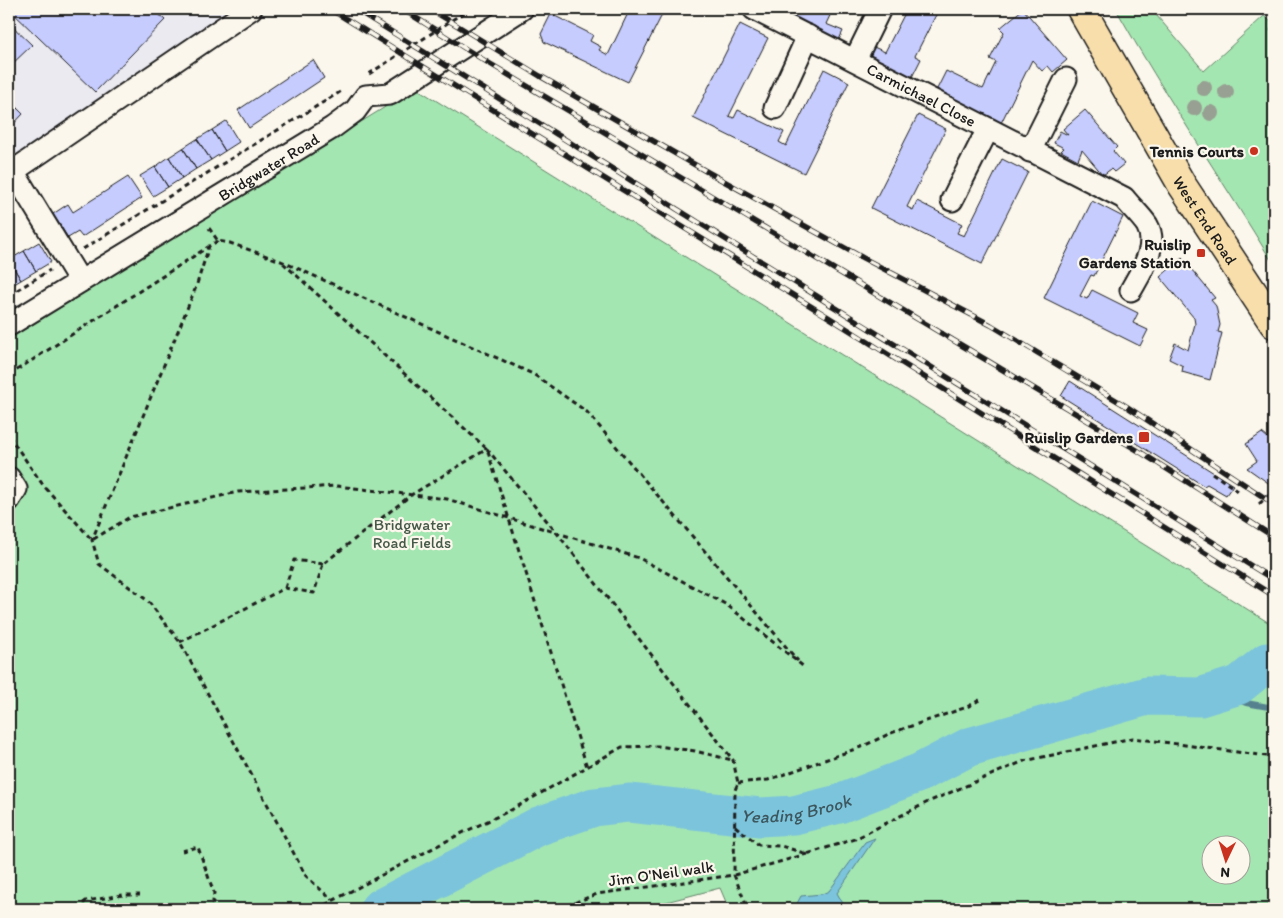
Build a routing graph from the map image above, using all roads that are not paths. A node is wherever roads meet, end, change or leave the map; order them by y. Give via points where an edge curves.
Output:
1 (252, 9) edge
2 (522, 9) edge
3 (754, 9) edge
4 (880, 9) edge
5 (1081, 9) edge
6 (808, 36) junction
7 (854, 60) junction
8 (1066, 80) dead end
9 (775, 108) dead end
10 (988, 129) junction
11 (1030, 151) junction
12 (11, 173) edge
13 (952, 200) dead end
14 (80, 280) junction
15 (1131, 290) dead end
16 (1274, 324) edge
17 (9, 325) edge
18 (9, 478) edge
19 (9, 500) edge

1 - 12 street
2 - 14 street, Bridgwater Road via 390,94 366,96 355,111 332,128
3 - 6 street, Carmichael Close
4 - 7 street, Carmichael Close
5 - 16 main road, West End Road via 1182,185
6 - 7 street, Carmichael Close
6 - 9 street
7 - 10 street, Carmichael Close
8 - 11 street
10 - 11 street, Carmichael Close
10 - 13 street, Carmichael Close
11 - 15 street, Carmichael Close via 1124,198 1147,226 1152,244
12 - 14 street
14 - 17 street, Bridgwater Road
18 - 19 street via 16,489

